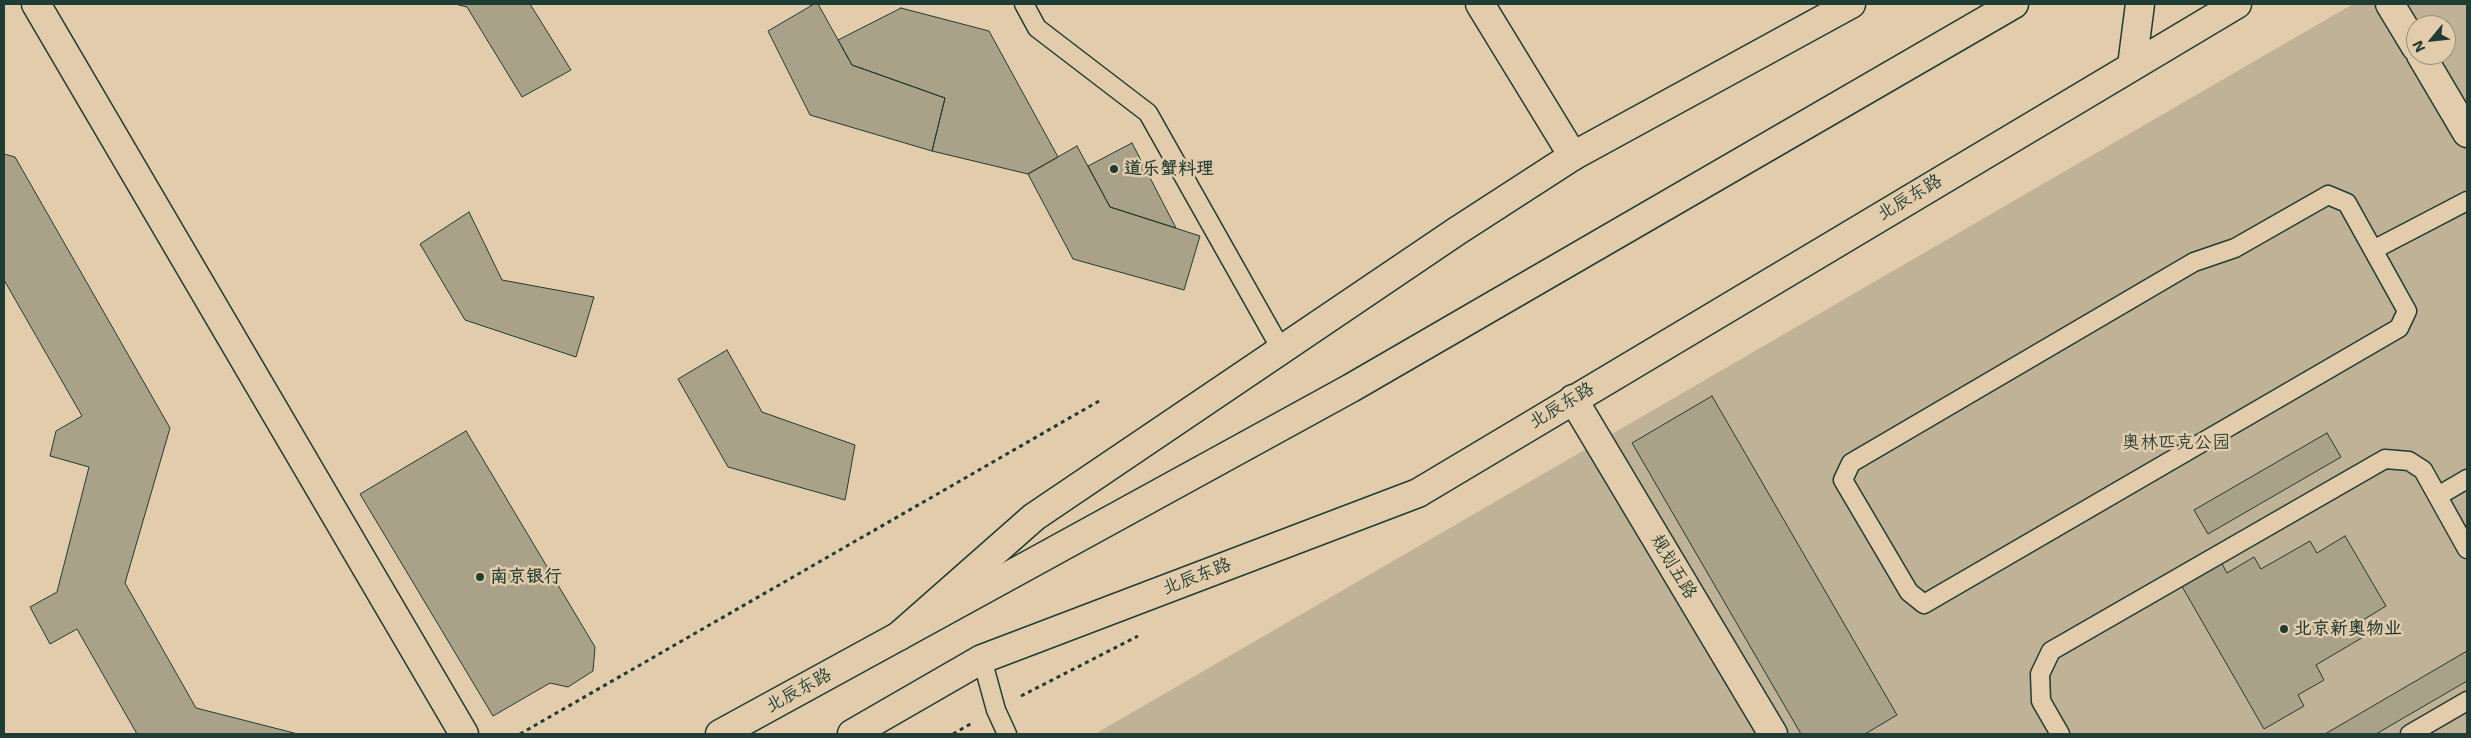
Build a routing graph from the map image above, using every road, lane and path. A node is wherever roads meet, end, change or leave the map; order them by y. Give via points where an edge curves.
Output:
1 (36, 4) edge
2 (1024, 4) edge
3 (1480, 4) edge
4 (1851, 4) edge
5 (2014, 4) edge
6 (2140, 4) edge
7 (2236, 4) edge
8 (2390, 4) edge
9 (2406, 30) edge
10 (2427, 65) edge
11 (2132, 66) junction
12 (2467, 132) edge
13 (1573, 156) junction
14 (2467, 201) edge
15 (2374, 250) junction
16 (1281, 349) junction
17 (1573, 399) junction
18 (1099, 401) dead end
19 (2467, 479) edge
20 (2438, 496) junction
21 (2467, 549) edge
22 (899, 636) junction
23 (982, 659) junction
24 (2467, 701) edge
25 (464, 734) edge
26 (520, 734) edge
27 (720, 734) edge
28 (852, 734) edge
29 (1007, 734) edge
30 (1773, 734) edge
31 (2060, 734) edge
32 (2410, 734) edge

1 - 25 main road
2 - 16 lane via 1037,28 1148,113
3 - 13 main road
4 - 13 main road, 北辰东路
5 - 22 main road via 1351,388
6 - 11 main road
7 - 11 main road, 北辰东路
8 - 9 main road
10 - 12 main road
11 - 17 main road, 北辰东路
13 - 16 main road, 北辰东路
14 - 15 lane
15 - 15 lane via 2347,203 2328,195 2235,248 2194,262 1851,463 1843,480 1909,592 1924,604 2399,328 2407,311
16 - 22 main road, 北辰东路 via 1034,517
17 - 23 main road, 北辰东路 via 1418,493
17 - 30 main road, 规划五路
18 - 26 path
19 - 20 lane
20 - 21 lane
20 - 31 lane via 2423,470 2409,461 2385,459 2051,651 2040,674 2041,701
22 - 27 main road, 北辰东路
23 - 28 main road, 北辰东路
23 - 29 lane via 996,710
24 - 32 lane

